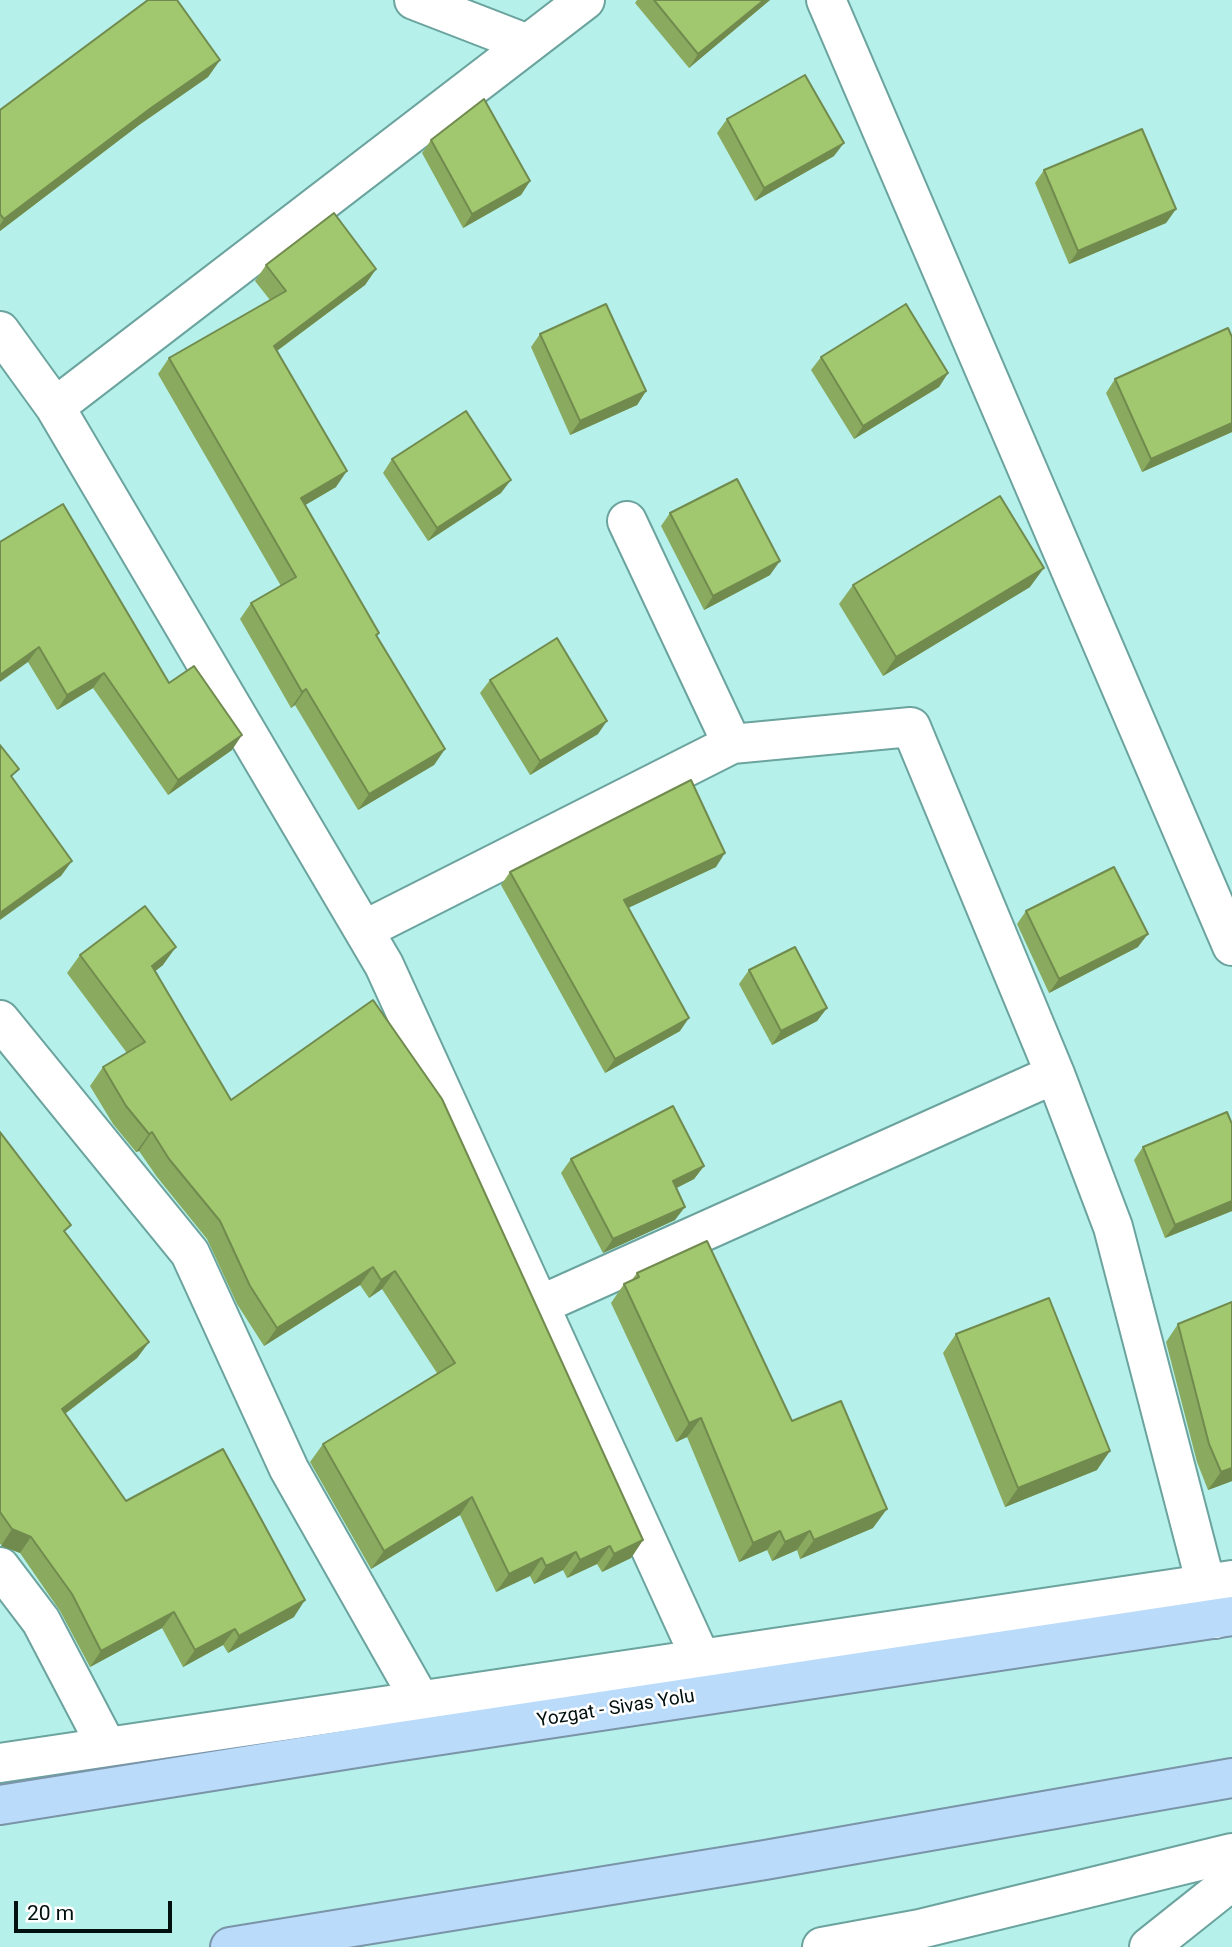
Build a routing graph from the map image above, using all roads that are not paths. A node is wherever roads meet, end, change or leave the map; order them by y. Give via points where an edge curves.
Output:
1 (414, 0) edge
2 (585, 0) edge
3 (826, 0) edge
4 (528, 44) junction
5 (0, 331) edge
6 (55, 407) junction
7 (627, 521) dead end
8 (732, 744) junction
9 (363, 930) junction
10 (1232, 946) edge
11 (0, 1020) edge
12 (1055, 1074) junction
13 (540, 1305) junction
14 (0, 1567) edge
15 (1222, 1600) edge
16 (701, 1659) junction
17 (420, 1700) junction
18 (107, 1747) junction
19 (0, 1763) edge
20 (1232, 1778) edge
21 (0, 1805) edge
22 (1232, 1853) edge
23 (1232, 1881) edge
24 (931, 1938) edge
25 (230, 1947) edge
26 (822, 1947) edge
27 (1149, 1947) edge

1 - 4 street
2 - 4 street
3 - 10 street
4 - 6 street
5 - 6 street
6 - 9 street
7 - 8 street
8 - 9 street
8 - 12 street via 911,727
9 - 13 street via 384,965
11 - 17 street via 190,1253 289,1469
12 - 13 street
12 - 15 street via 1114,1227
13 - 16 street
14 - 18 street via 41,1621
15 - 16 street
15 - 21 highway, Yozgat - Sivas Yolu
16 - 17 street
17 - 18 street
18 - 19 street
20 - 25 highway
22 - 24 street
23 - 27 street
24 - 26 street

